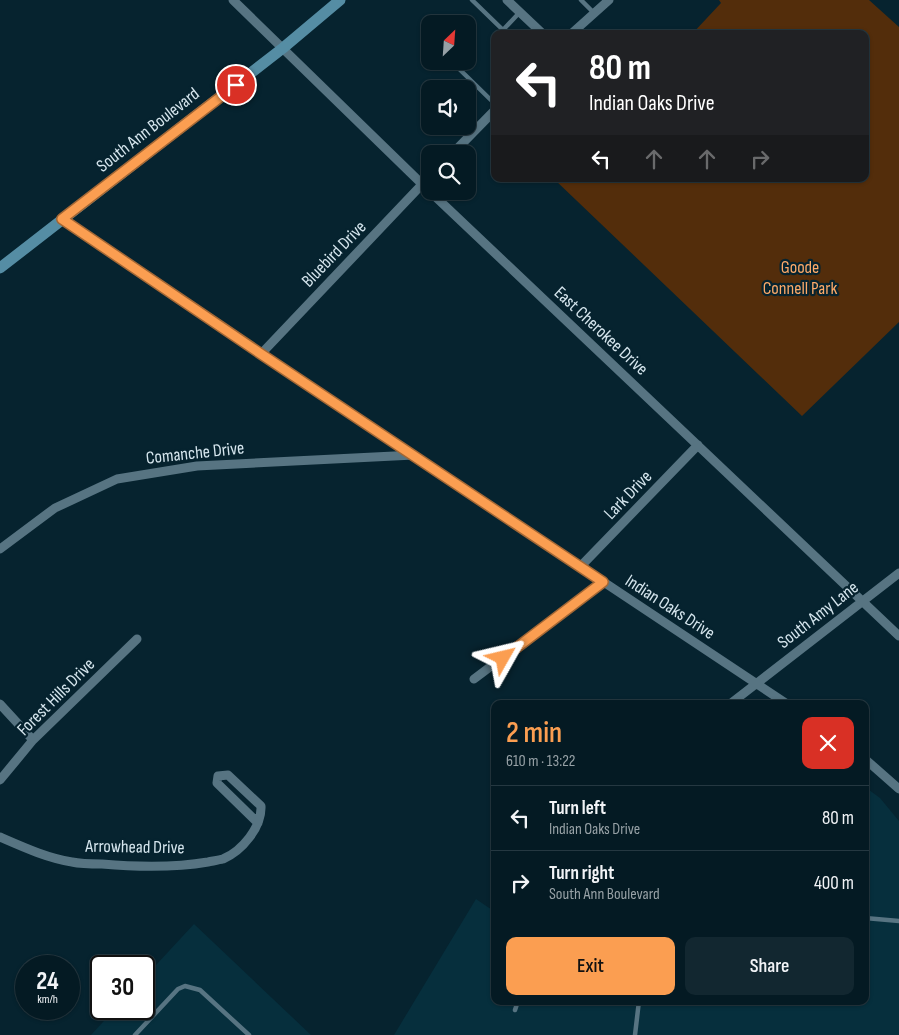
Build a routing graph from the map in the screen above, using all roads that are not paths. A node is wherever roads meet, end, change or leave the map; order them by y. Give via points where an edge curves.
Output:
1 (233, 0) edge
2 (340, 0) edge
3 (472, 0) edge
4 (507, 0) edge
5 (581, 0) edge
6 (609, 0) edge
7 (520, 12) junction
8 (594, 13) junction
9 (539, 30) edge
10 (575, 30) edge
11 (283, 48) junction
12 (460, 70) edge
13 (491, 100) edge
14 (491, 114) edge
15 (461, 145) edge
16 (421, 183) edge
17 (421, 185) edge
18 (439, 200) edge
19 (62, 219) junction
20 (0, 268) edge
21 (261, 354) junction
22 (698, 445) junction
23 (414, 455) junction
24 (0, 549) edge
25 (580, 567) junction
26 (899, 573) edge
27 (603, 582) junction
28 (863, 600) junction
29 (899, 636) edge
30 (137, 638) dead end
31 (474, 679) dead end
32 (756, 683) junction
33 (735, 700) edge
34 (781, 700) edge
35 (0, 704) edge
36 (33, 740) junction
37 (869, 763) edge
38 (0, 780) edge
39 (899, 789) edge
40 (258, 823) junction
41 (0, 837) edge
42 (869, 918) edge
43 (899, 921) edge
44 (517, 1005) edge
45 (639, 1005) edge
46 (515, 1010) dead end
47 (135, 1035) edge
48 (249, 1035) edge
49 (635, 1035) edge

1 - 11 street, East Cherokee Drive
2 - 11 street, South Ann Boulevard
3 - 7 lane via 503,30
4 - 7 street
5 - 8 lane
6 - 8 street
7 - 9 street
8 - 10 street
11 - 16 street, East Cherokee Drive
11 - 19 street, South Ann Boulevard
12 - 13 lane
14 - 15 street
17 - 21 street, Bluebird Drive
18 - 22 street, East Cherokee Drive
19 - 20 street, South Ann Boulevard
19 - 21 street, Indian Oaks Drive
21 - 23 street, Indian Oaks Drive
22 - 25 street, Lark Drive
22 - 28 street, East Cherokee Drive
23 - 24 street, Comanche Drive via 197,466 118,479 55,508
23 - 25 street, Indian Oaks Drive
25 - 27 street, Indian Oaks Drive
26 - 28 street, South Amy Lane
27 - 31 street
27 - 32 street, Indian Oaks Drive
28 - 29 street, East Cherokee Drive
28 - 32 street, South Amy Lane
30 - 36 street, Forest Hills Drive
32 - 33 street
32 - 34 street, Indian Oaks Drive
35 - 36 street
36 - 38 street, Forest Hills Drive
37 - 39 street
40 - 40 street via 261,806 228,775 218,776 217,783
40 - 41 street, Arrowhead Drive via 239,848 223,859 168,866 71,862 40,854
42 - 43 lane
44 - 46 lane
45 - 49 lane
47 - 48 lane via 178,989 185,986 200,990

